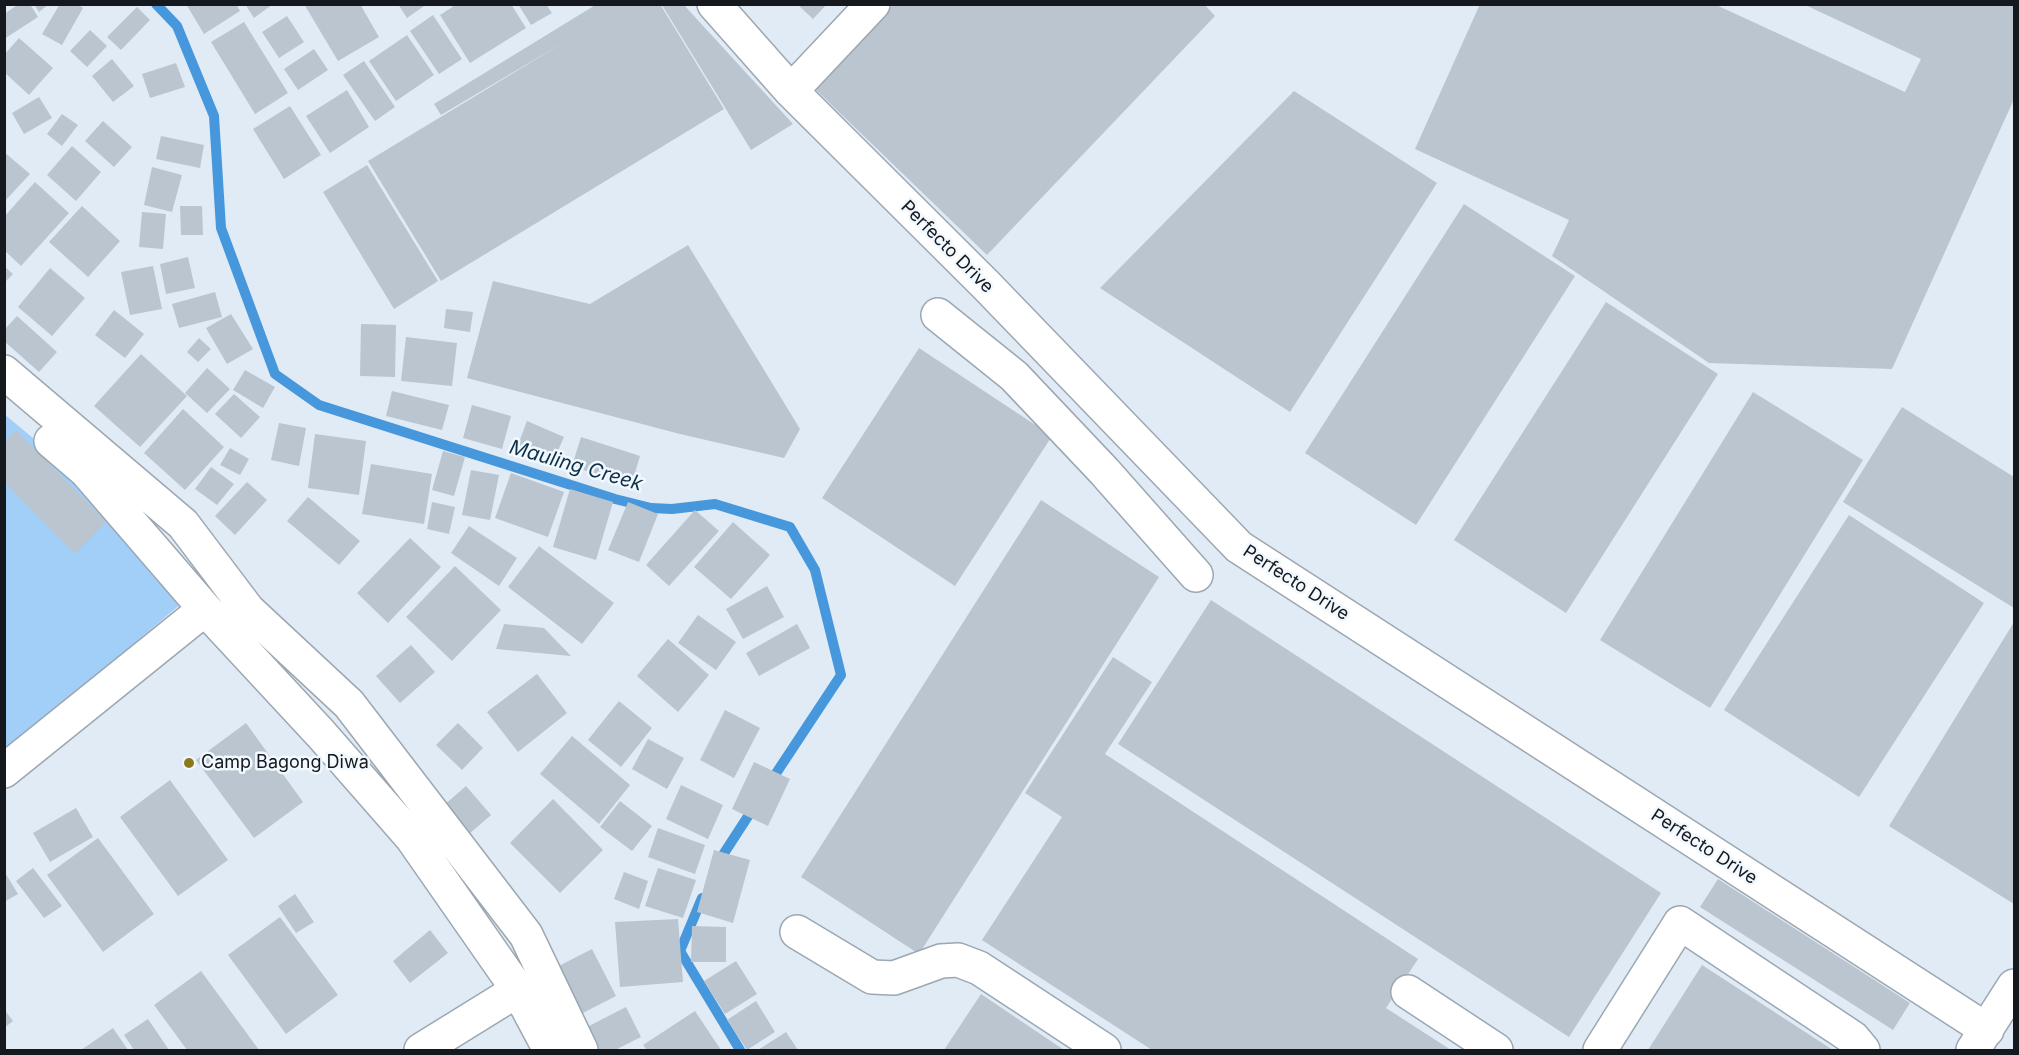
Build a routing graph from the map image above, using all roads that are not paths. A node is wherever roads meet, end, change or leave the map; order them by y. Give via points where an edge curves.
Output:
1 (714, 4) edge
2 (873, 4) edge
3 (791, 91) junction
4 (938, 315) dead end
5 (4, 372) edge
6 (4, 401) edge
7 (1196, 575) dead end
8 (205, 609) junction
9 (4, 771) edge
10 (797, 932) dead end
11 (2014, 986) edge
12 (518, 990) junction
13 (1408, 992) dead end
14 (1980, 1040) edge
15 (421, 1050) edge
16 (550, 1050) edge
17 (581, 1050) edge
18 (1104, 1050) edge
19 (1496, 1050) edge
20 (1600, 1050) edge
21 (1863, 1050) edge

1 - 3 street, Perfecto Drive
2 - 3 street
3 - 14 street, Perfecto Drive via 986,285 1239,547
4 - 7 street via 1014,376
5 - 17 street via 183,524 248,610 349,704 526,934
6 - 8 street via 86,471
8 - 9 street
8 - 12 street via 412,838
10 - 18 street via 872,977 894,978 940,961 958,960 979,968
11 - 14 street
12 - 15 street
12 - 16 street
13 - 19 street
20 - 21 street via 1680,923 1853,1038

